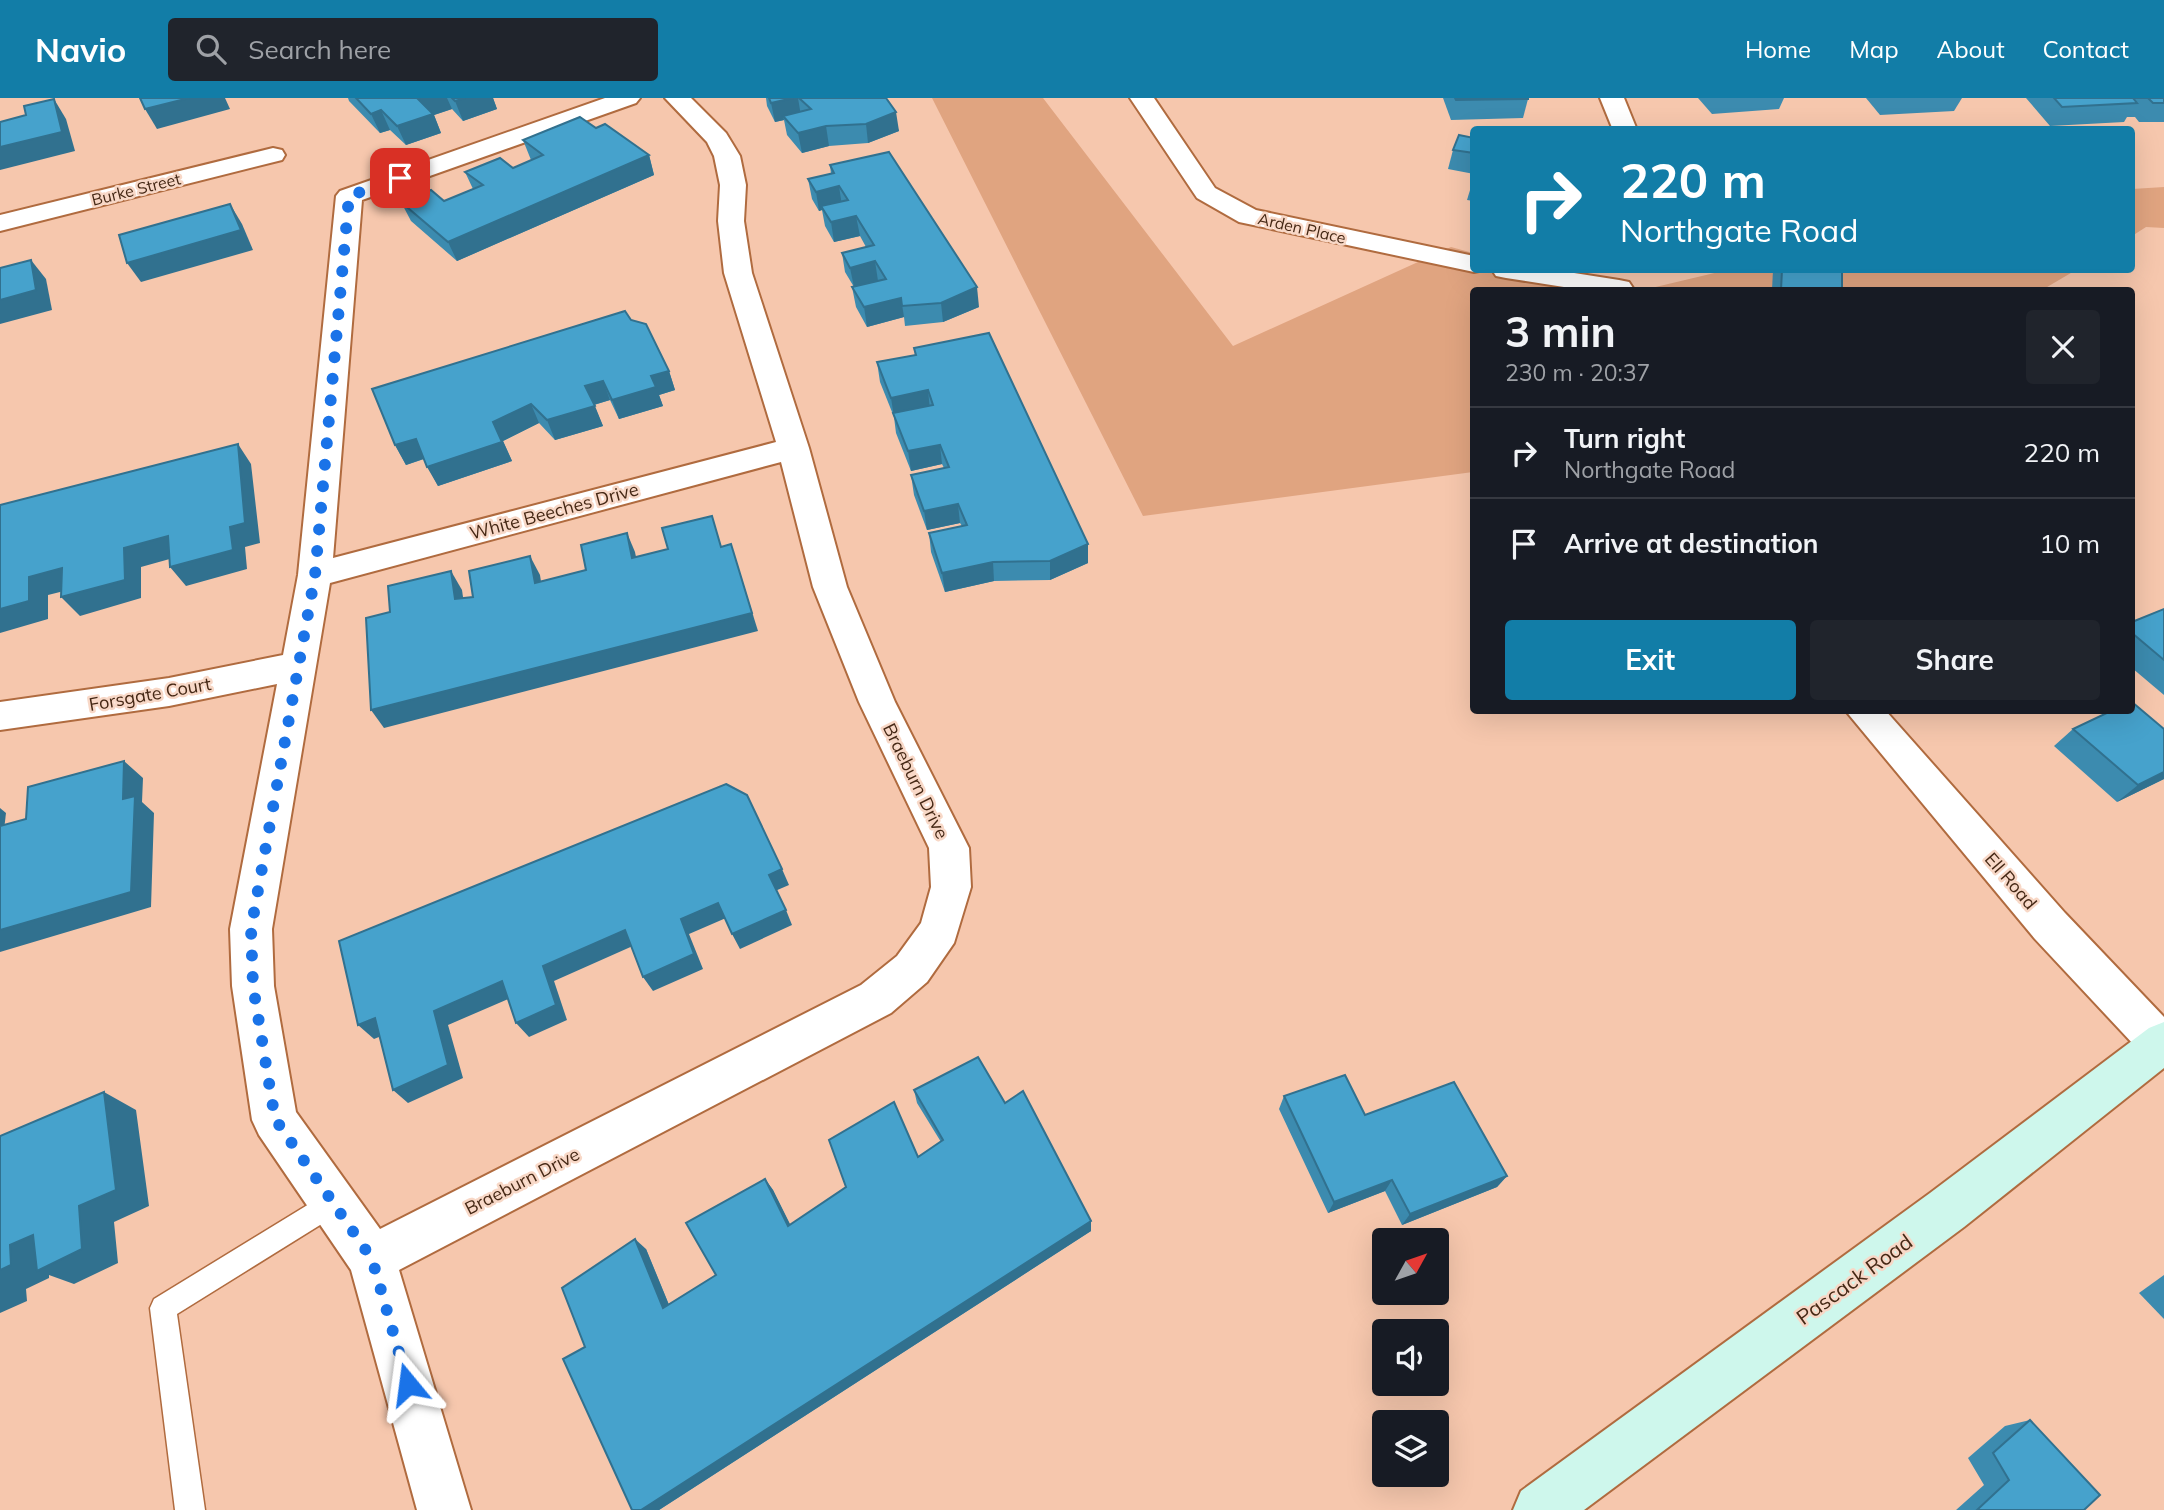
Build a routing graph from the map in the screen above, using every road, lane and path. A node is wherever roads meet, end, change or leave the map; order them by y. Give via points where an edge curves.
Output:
1 (628, 98) edge
2 (677, 98) edge
3 (1142, 98) edge
4 (1612, 98) edge
5 (1623, 126) edge
6 (273, 155) dead end
7 (0, 223) edge
8 (1470, 263) edge
9 (1532, 273) edge
10 (1620, 283) edge
11 (793, 448) junction
12 (315, 575) junction
13 (298, 666) junction
14 (1867, 714) edge
15 (0, 716) edge
16 (2163, 1044) edge
17 (332, 1203) junction
18 (372, 1259) junction
19 (190, 1510) edge
20 (444, 1510) edge
21 (1540, 1510) edge

1 - 12 street via 349,196
2 - 11 street, Braeburn Drive via 718,138 727,156 738,273
3 - 8 street, Arden Place via 1206,193 1248,216
4 - 5 street
6 - 7 street, Burke Street
9 - 10 street
11 - 12 street, White Beeches Drive
11 - 18 street, Braeburn Drive via 830,587 877,702 949,848 951,887 939,930 912,969 876,999
12 - 13 street
13 - 15 street, Forsgate Court via 169,692
13 - 17 street via 251,929 253,986 275,1119
14 - 16 street, Ell Road via 2050,926
16 - 21 street, Pascack Road via 1947,1210
17 - 18 street
17 - 19 lane via 163,1308
18 - 20 street

